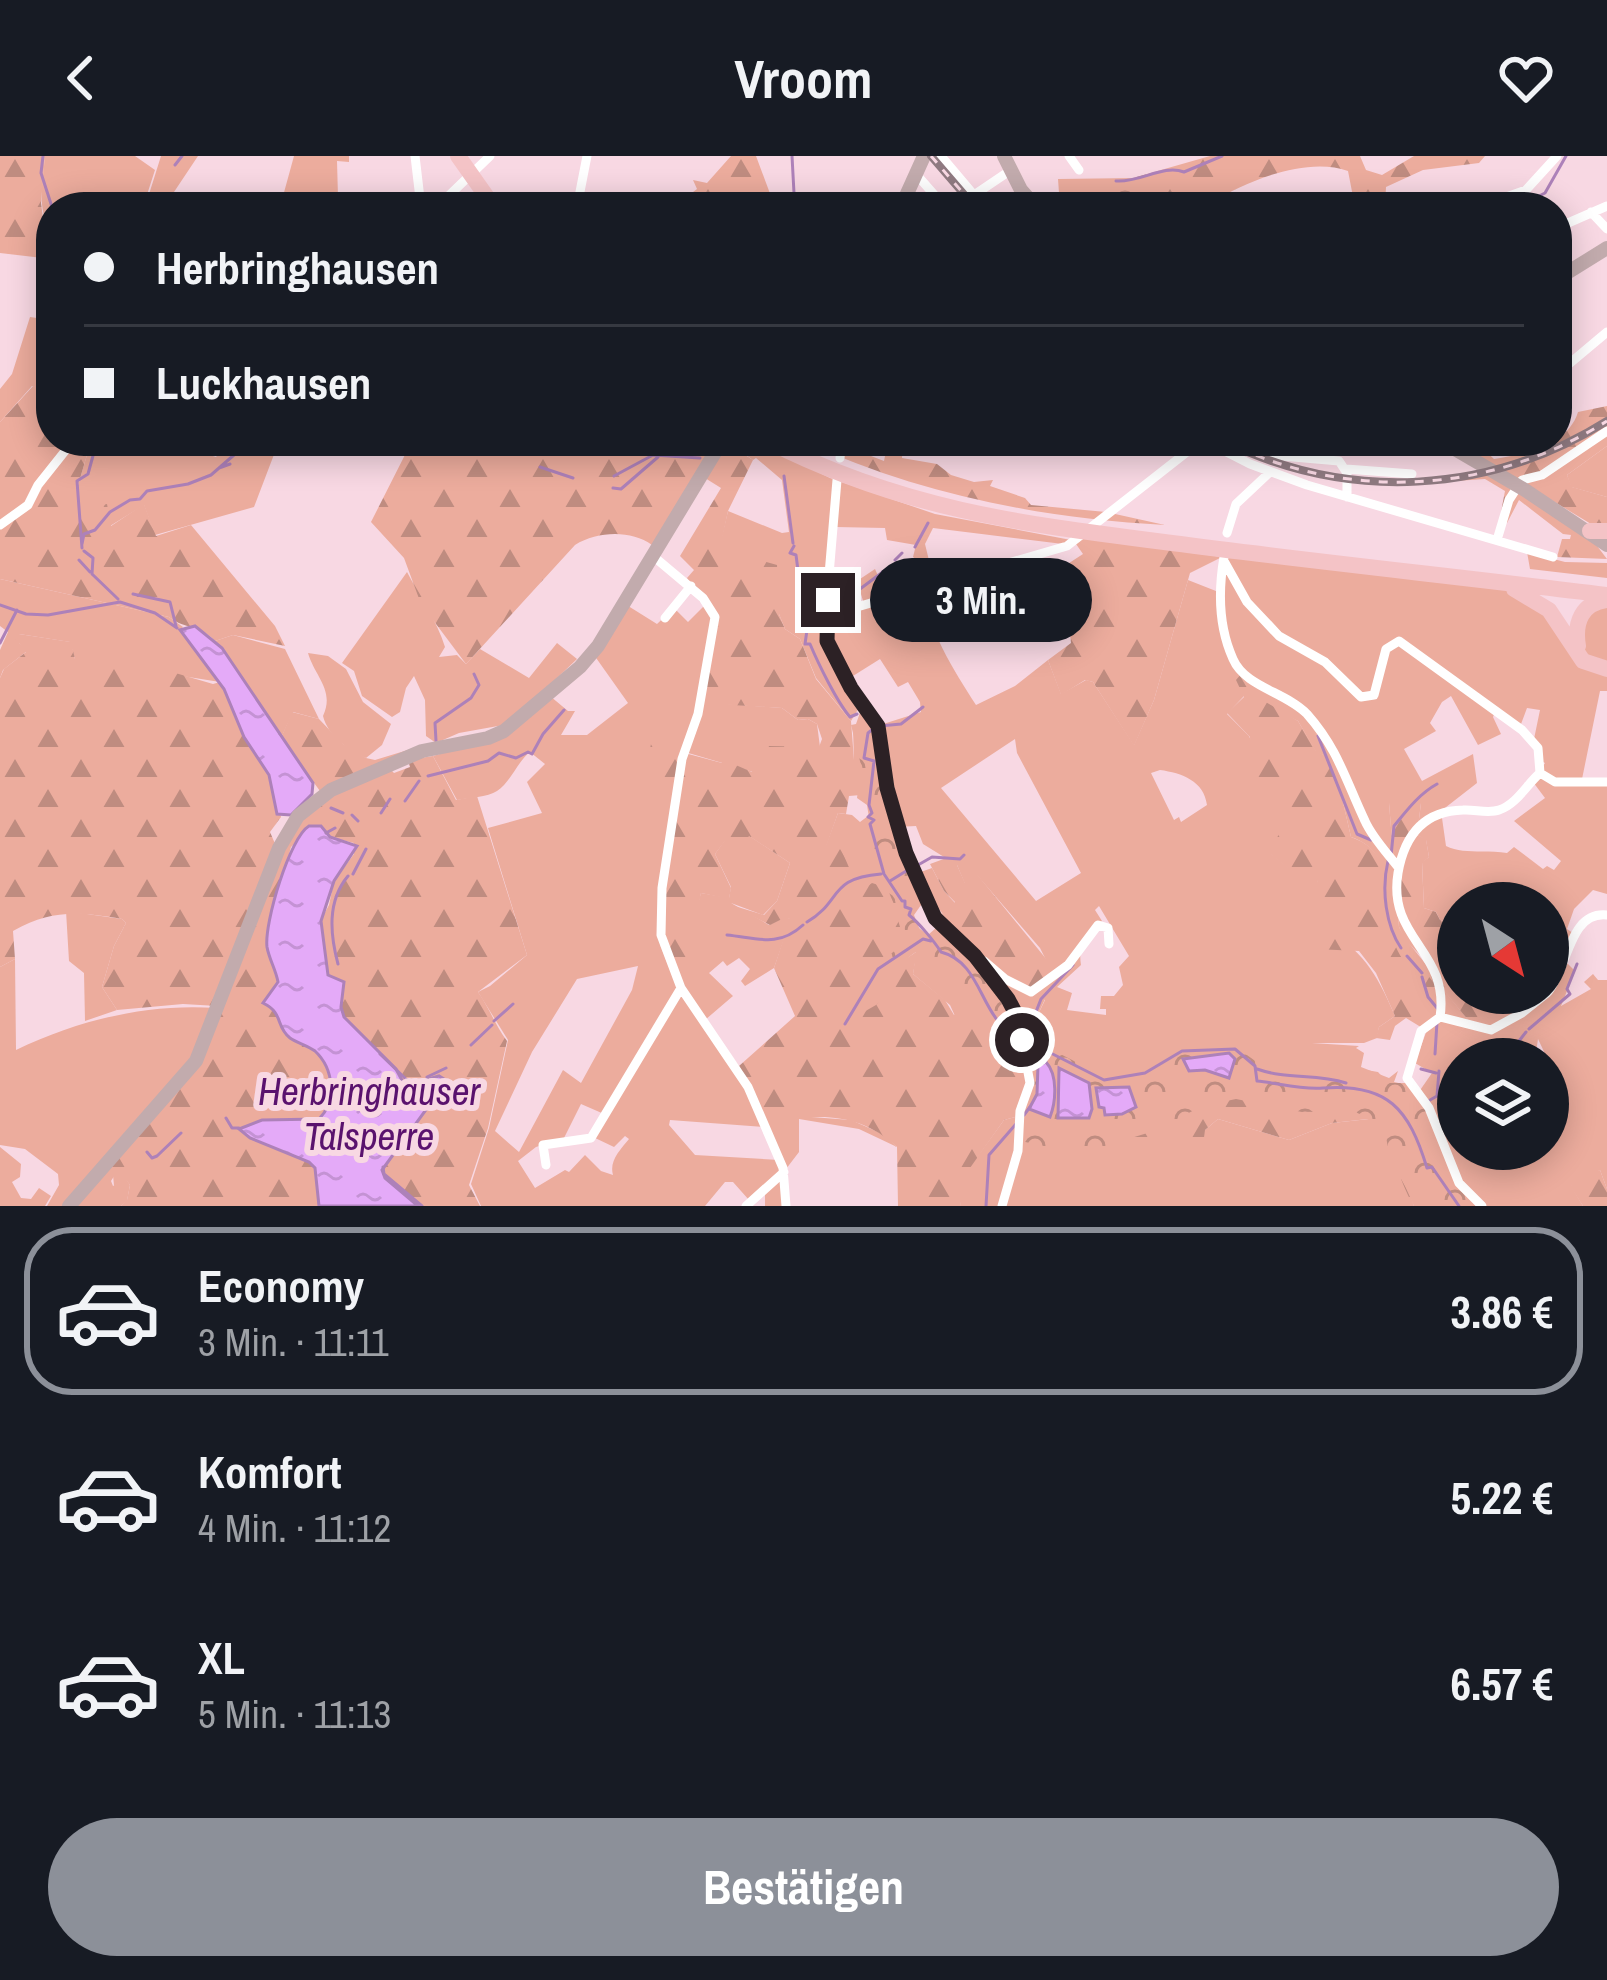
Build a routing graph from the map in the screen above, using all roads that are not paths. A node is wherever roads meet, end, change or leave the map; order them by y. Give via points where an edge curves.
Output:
1 (416, 156) edge
2 (587, 156) edge
3 (924, 156) edge
4 (940, 156) edge
5 (1069, 156) edge
6 (1557, 156) edge
7 (1007, 163) edge
8 (471, 169) edge
9 (1078, 170) dead end
10 (918, 179) junction
11 (420, 192) edge
12 (451, 192) edge
13 (492, 192) edge
14 (580, 192) edge
15 (910, 192) edge
16 (931, 192) edge
17 (971, 192) edge
18 (978, 192) edge
19 (1026, 192) edge
20 (1519, 192) edge
21 (1607, 206) edge
22 (1592, 212) junction
23 (1572, 221) edge
24 (1607, 229) edge
25 (1607, 246) edge
26 (1572, 269) edge
27 (1607, 332) edge
28 (1572, 361) edge
29 (1607, 431) edge
30 (1572, 455) edge
31 (62, 456) edge
32 (713, 456) edge
33 (806, 456) edge
34 (815, 456) edge
35 (840, 456) edge
36 (1184, 456) edge
37 (1235, 456) edge
38 (1282, 456) edge
39 (1467, 456) edge
40 (1570, 456) edge
41 (838, 469) junction
42 (1270, 472) junction
43 (1412, 474) dead end
44 (1347, 475) junction
45 (1518, 485) junction
46 (1347, 497) junction
47 (0, 525) edge
48 (1602, 538) edge
49 (1497, 540) junction
50 (1224, 547) junction
51 (653, 556) junction
52 (1553, 557) dead end
53 (1484, 581) junction
54 (691, 586) junction
55 (1607, 594) edge
56 (826, 616) junction
57 (665, 618) dead end
58 (1607, 667) edge
59 (1540, 773) junction
60 (1607, 782) edge
61 (1398, 867) junction
62 (1607, 915) edge
63 (1109, 944) dead end
64 (1078, 952) junction
65 (1569, 956) edge
66 (977, 958) junction
67 (1083, 966) dead end
68 (681, 988) junction
69 (1520, 1014) edge
70 (1440, 1017) junction
71 (546, 1165) dead end
72 (784, 1172) junction
73 (69, 1206) edge
74 (746, 1206) edge
75 (786, 1206) edge
76 (1002, 1206) edge
77 (1482, 1206) edge

1 - 11 street
2 - 14 street
3 - 10 main road
4 - 17 street
5 - 9 street
6 - 20 street
7 - 18 street
7 - 19 main road
8 - 12 street
8 - 13 highway
10 - 15 main road
10 - 16 street
21 - 22 street
22 - 23 street
22 - 24 street
25 - 26 main road
27 - 28 street
29 - 30 street
31 - 47 street via 28,505
32 - 51 main road
33 - 41 highway
34 - 41 highway
35 - 41 street
36 - 56 street via 1059,549
37 - 42 street
38 - 44 street via 1334,459
39 - 45 main road
40 - 45 street
41 - 50 highway via 986,508
41 - 56 street
42 - 46 street
42 - 50 street via 1236,505
43 - 44 street
44 - 46 street
45 - 48 main road
45 - 49 street
46 - 49 street
49 - 52 street
50 - 53 highway
50 - 55 highway
50 - 59 street via 1247,602 1361,697 1374,695 1387,649 1399,641 1517,728 1538,748
50 - 61 street via 1221,616 1237,666 1308,716
51 - 54 street
51 - 73 main road via 592,654 501,733 416,753 331,790 301,813 194,1064
53 - 55 highway
53 - 58 highway via 1534,598 1579,658
54 - 57 street
54 - 68 street via 715,614 660,908 664,948
55 - 58 highway via 1583,611 1576,636 1586,658
56 - 66 street via 831,651 878,726 906,853 935,918
59 - 60 street via 1555,782
59 - 61 street via 1499,810 1436,814 1414,829
61 - 70 street via 1401,917 1437,971
62 - 65 street via 1581,921
63 - 64 street via 1101,924
64 - 66 street via 1029,992
64 - 67 street
66 - 76 street via 1017,1015 1030,1076
68 - 71 street via 591,1138 543,1145
68 - 72 street via 742,1074
69 - 70 street via 1491,1030
70 - 77 street via 1421,1031 1407,1078 1429,1108 1464,1191
72 - 74 street
72 - 75 street

